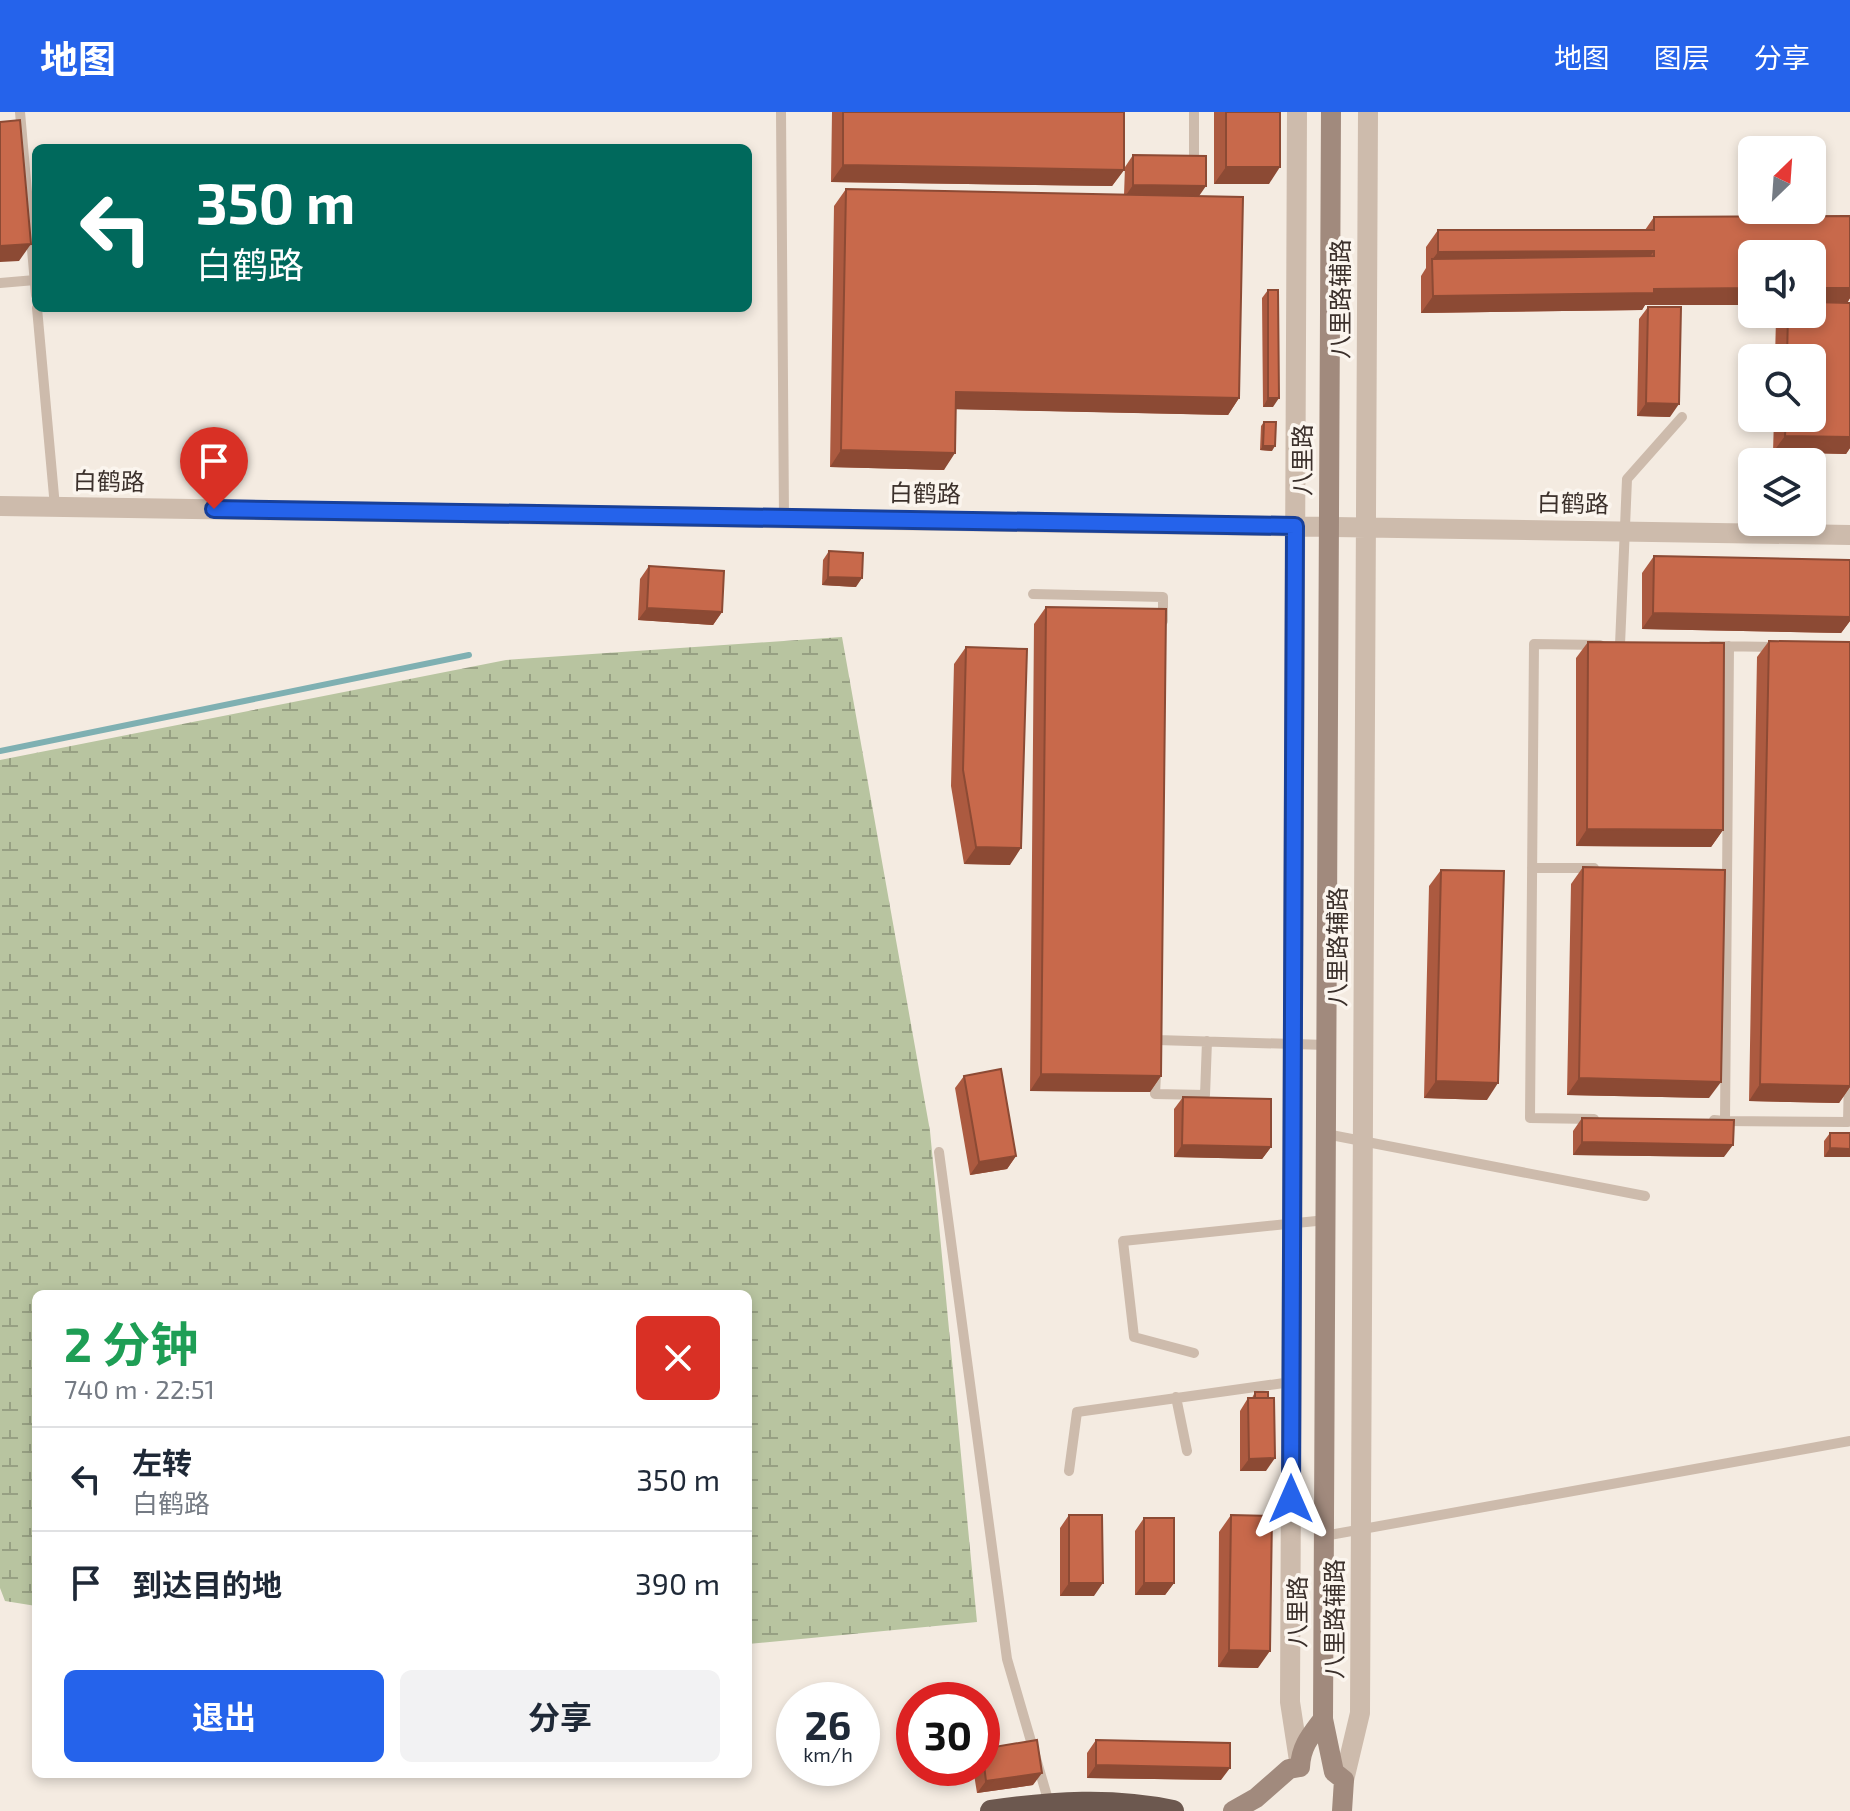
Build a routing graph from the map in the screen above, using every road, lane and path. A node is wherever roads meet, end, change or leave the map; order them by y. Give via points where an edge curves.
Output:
1 (20, 112) edge
2 (781, 112) edge
3 (1194, 112) edge
4 (1297, 112) edge
5 (1331, 112) edge
6 (1368, 112) edge
7 (1179, 159) edge
8 (32, 246) edge
9 (32, 280) edge
10 (0, 283) edge
11 (37, 312) edge
12 (1682, 417) edge
13 (0, 506) edge
14 (55, 507) junction
15 (784, 518) junction
16 (1295, 526) junction
17 (1329, 527) junction
18 (1366, 527) junction
19 (1623, 531) junction
20 (1850, 535) edge
21 (1033, 594) dead end
22 (1163, 628) edge
23 (1620, 645) junction
24 (1635, 645) edge
25 (1698, 646) edge
26 (1729, 646) junction
27 (1789, 647) edge
28 (1532, 868) junction
29 (1607, 869) edge
30 (1712, 870) edge
31 (1727, 870) junction
32 (1157, 1024) edge
33 (1157, 1040) junction
34 (1207, 1041) junction
35 (1293, 1044) junction
36 (1326, 1045) junction
37 (1156, 1053) edge
38 (1849, 1059) edge
39 (1156, 1067) edge
40 (1605, 1119) edge
41 (1695, 1120) edge
42 (1725, 1121) junction
43 (1326, 1134) junction
44 (1363, 1141) junction
45 (939, 1152) dead end
46 (1645, 1196) dead end
47 (1326, 1220) junction
48 (1292, 1224) junction
49 (1194, 1353) dead end
50 (1291, 1382) junction
51 (1176, 1397) junction
52 (1850, 1441) edge
53 (1187, 1451) dead end
54 (1069, 1471) dead end
55 (1361, 1529) junction
56 (1324, 1536) junction
57 (1323, 1719) junction
58 (1300, 1767) junction
59 (1344, 1780) junction
60 (1049, 1803) junction
61 (991, 1811) edge
62 (1173, 1811) edge
63 (1233, 1811) edge
64 (1342, 1811) edge

1 - 8 lane
2 - 15 lane
3 - 7 lane via 1194,160
4 - 16 street, 八里路辅路
5 - 17 main road, 八里路
6 - 18 street, 八里路辅路
9 - 10 lane
11 - 14 lane
12 - 19 lane via 1627,479
13 - 14 street, 白鹤路
14 - 15 street, 白鹤路
15 - 16 street, 白鹤路
16 - 17 street, 白鹤路
16 - 35 street, 八里路辅路
17 - 18 street, 白鹤路
17 - 36 main road, 八里路
18 - 19 street, 白鹤路
18 - 44 street, 八里路辅路
19 - 20 street, 白鹤路
19 - 23 lane
21 - 22 lane via 1163,597
23 - 24 lane
23 - 28 lane via 1534,644
25 - 26 lane
26 - 27 lane
26 - 31 lane
28 - 29 lane
28 - 40 lane via 1530,1118
30 - 31 lane
31 - 42 lane
32 - 33 lane
33 - 34 lane
33 - 37 lane
34 - 35 lane
34 - 39 lane via 1205,1095 1155,1094
35 - 36 lane
35 - 48 street, 八里路辅路
36 - 43 main road, 八里路
38 - 42 lane via 1848,1122
41 - 42 lane
43 - 44 lane
43 - 47 main road, 八里路
44 - 46 lane
44 - 55 street, 八里路辅路
45 - 60 lane via 1007,1659
47 - 48 lane
47 - 56 main road, 八里路
48 - 49 lane via 1123,1241 1134,1337
48 - 50 street, 八里路辅路
50 - 51 lane
50 - 58 street, 八里路辅路 via 1290,1702
51 - 53 lane
51 - 54 lane via 1077,1412
52 - 55 lane
55 - 56 lane
55 - 59 street, 八里路辅路 via 1360,1713
56 - 57 main road, 八里路
57 - 58 main road via 1308,1738
57 - 59 main road, 八里路 via 1334,1772
58 - 63 main road via 1289,1769
59 - 64 main road, 八里路
60 - 61 highway
60 - 62 highway

